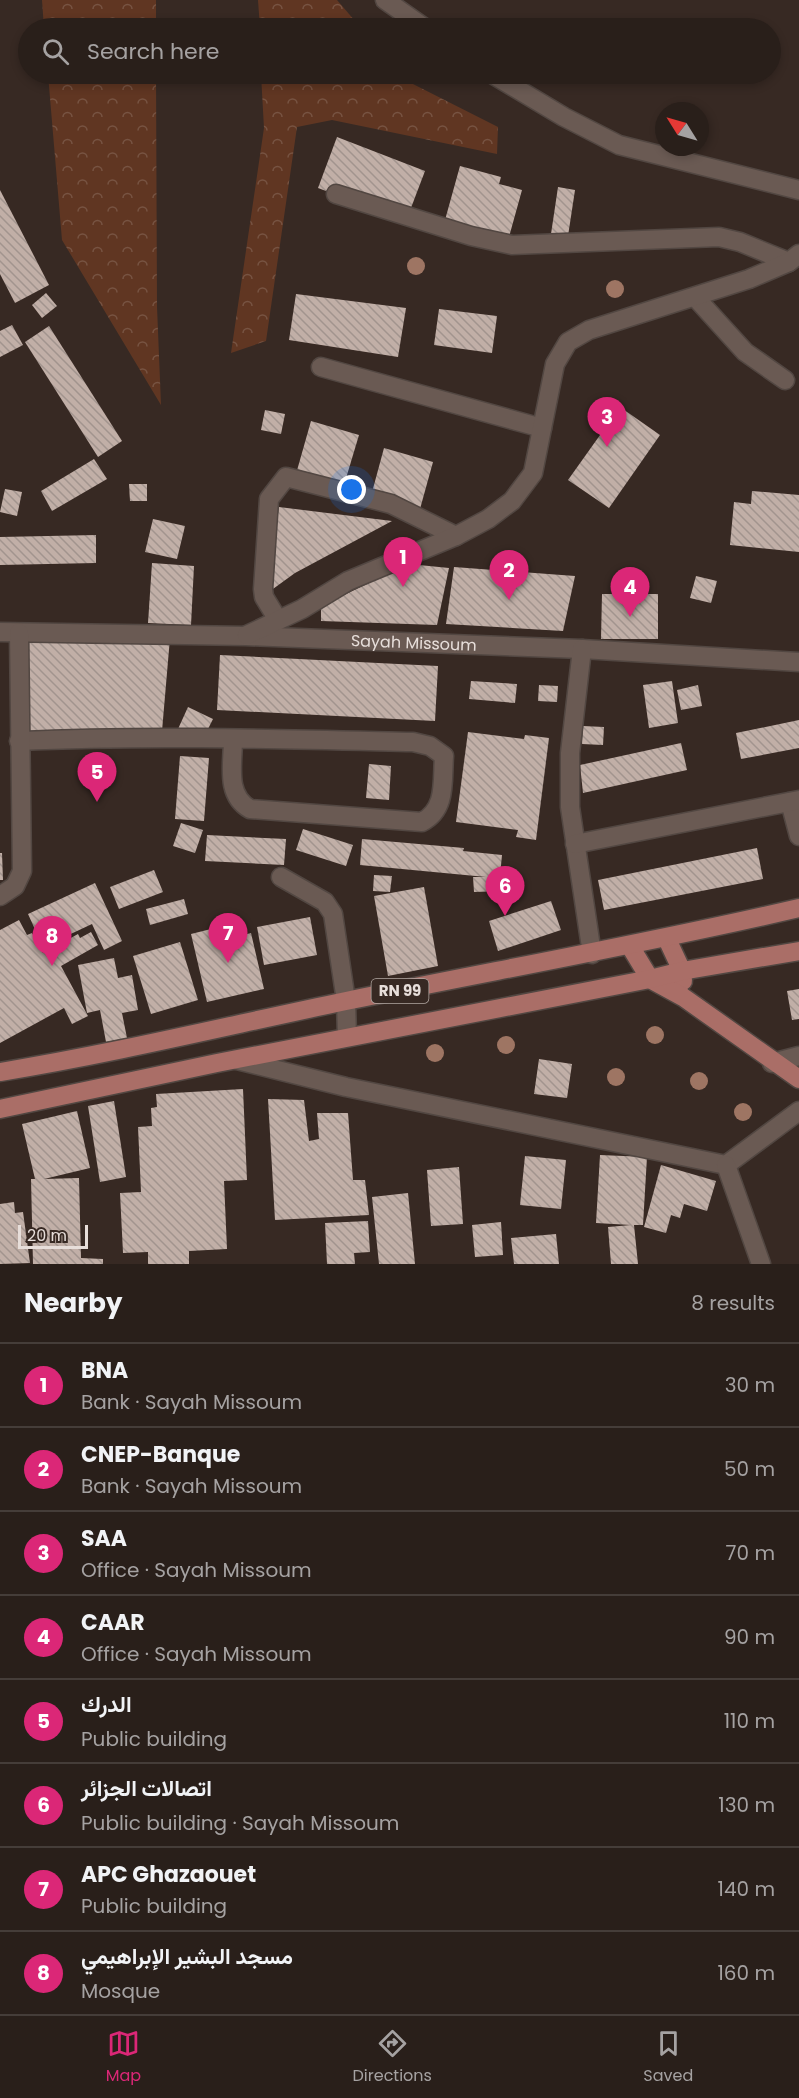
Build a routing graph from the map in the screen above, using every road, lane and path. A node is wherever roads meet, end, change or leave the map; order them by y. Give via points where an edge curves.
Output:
1 (385, 0) edge
2 (411, 18) edge
3 (509, 84) edge
4 (799, 190) edge
5 (336, 194) dead end
6 (794, 258) edge
7 (696, 298) junction
8 (321, 367) dead end
9 (785, 380) dead end
10 (542, 428) junction
11 (456, 536) junction
12 (278, 620) junction
13 (0, 632) edge
14 (18, 633) junction
15 (246, 636) junction
16 (582, 649) junction
17 (799, 662) edge
18 (233, 739) junction
19 (19, 741) junction
20 (795, 801) edge
21 (799, 836) edge
22 (575, 844) junction
23 (281, 877) dead end
24 (0, 896) edge
25 (799, 908) edge
26 (667, 939) junction
27 (630, 946) junction
28 (799, 951) edge
29 (592, 954) junction
30 (682, 971) junction
31 (650, 979) junction
32 (683, 998) junction
33 (346, 1001) junction
34 (347, 1037) junction
35 (799, 1056) edge
36 (237, 1060) junction
37 (772, 1063) junction
38 (0, 1072) edge
39 (799, 1079) edge
40 (0, 1109) edge
41 (799, 1111) edge
42 (726, 1166) junction
43 (761, 1264) edge

1 - 2 street
3 - 4 street via 619,145
5 - 6 street via 512,245 719,237
6 - 7 street
7 - 9 street via 745,352
7 - 10 street via 589,330 568,342 555,364
8 - 10 street
10 - 11 street via 533,473 512,501
11 - 12 street via 348,581
11 - 12 street via 391,504 286,477 269,499 264,577 264,597
12 - 15 street
13 - 14 street, Sayah Missoum
14 - 15 street, Sayah Missoum
14 - 19 street
15 - 16 street, Sayah Missoum
16 - 17 street, Sayah Missoum
16 - 22 street via 570,753
18 - 18 street via 413,742 430,746 444,756 440,808 422,822 250,809 233,793
18 - 19 street via 111,737
19 - 24 street via 22,871 15,886
20 - 21 street
20 - 22 street
22 - 29 street
23 - 33 street via 326,902 333,914
25 - 26 main road, RN 99
26 - 27 main road, RN 99
26 - 30 main road
27 - 29 main road, RN 99
27 - 31 main road
28 - 30 main road, RN 99
29 - 33 main road, RN 99
30 - 31 main road, RN 99
30 - 32 main road
31 - 32 main road
31 - 34 main road, RN 99
32 - 37 main road
33 - 34 street
33 - 38 main road, RN 99 via 102,1055
34 - 36 main road, RN 99
35 - 37 street
36 - 40 main road, RN 99
36 - 42 street via 346,1087
37 - 39 main road
41 - 42 street
42 - 43 street

